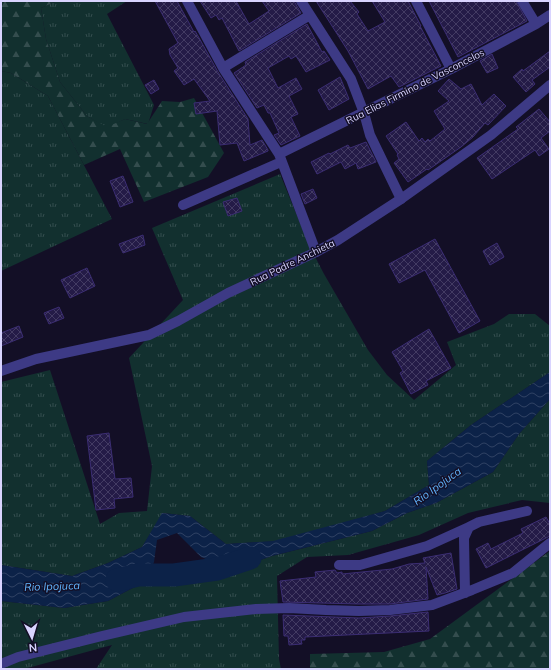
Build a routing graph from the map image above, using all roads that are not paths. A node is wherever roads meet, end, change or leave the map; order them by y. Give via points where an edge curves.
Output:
1 (187, 1) edge
2 (301, 1) edge
3 (416, 1) edge
4 (522, 1) edge
5 (310, 15) junction
6 (550, 15) edge
7 (536, 24) junction
8 (223, 68) junction
9 (451, 69) junction
10 (548, 90) edge
11 (364, 113) junction
12 (280, 158) junction
13 (401, 199) junction
14 (183, 205) dead end
15 (316, 252) junction
16 (1, 371) edge
17 (527, 511) dead end
18 (469, 527) junction
19 (550, 543) edge
20 (339, 565) dead end
21 (465, 593) junction
22 (1, 664) edge

1 - 8 street
2 - 5 street
3 - 9 street
4 - 7 street
5 - 8 street
5 - 11 street via 350,79
6 - 7 street, Rua Elias Firmino de Vasconcelos
7 - 9 street, Rua Elias Firmino de Vasconcelos
8 - 12 street
9 - 11 street, Rua Elias Firmino de Vasconcelos
10 - 13 street, Rua Padre Anchieta via 492,135
11 - 12 street, Rua Elias Firmino de Vasconcelos
11 - 13 street via 370,135
12 - 14 street, Rua Elias Firmino de Vasconcelos
12 - 15 street
13 - 15 street, Rua Padre Anchieta
15 - 16 street, Rua Padre Anchieta via 228,293 149,335 36,359
17 - 18 street via 479,522
18 - 20 street via 427,546 360,565
18 - 21 street via 464,538
19 - 21 street via 513,573
21 - 22 street via 432,604 390,610 289,608 228,611 184,617 25,655

